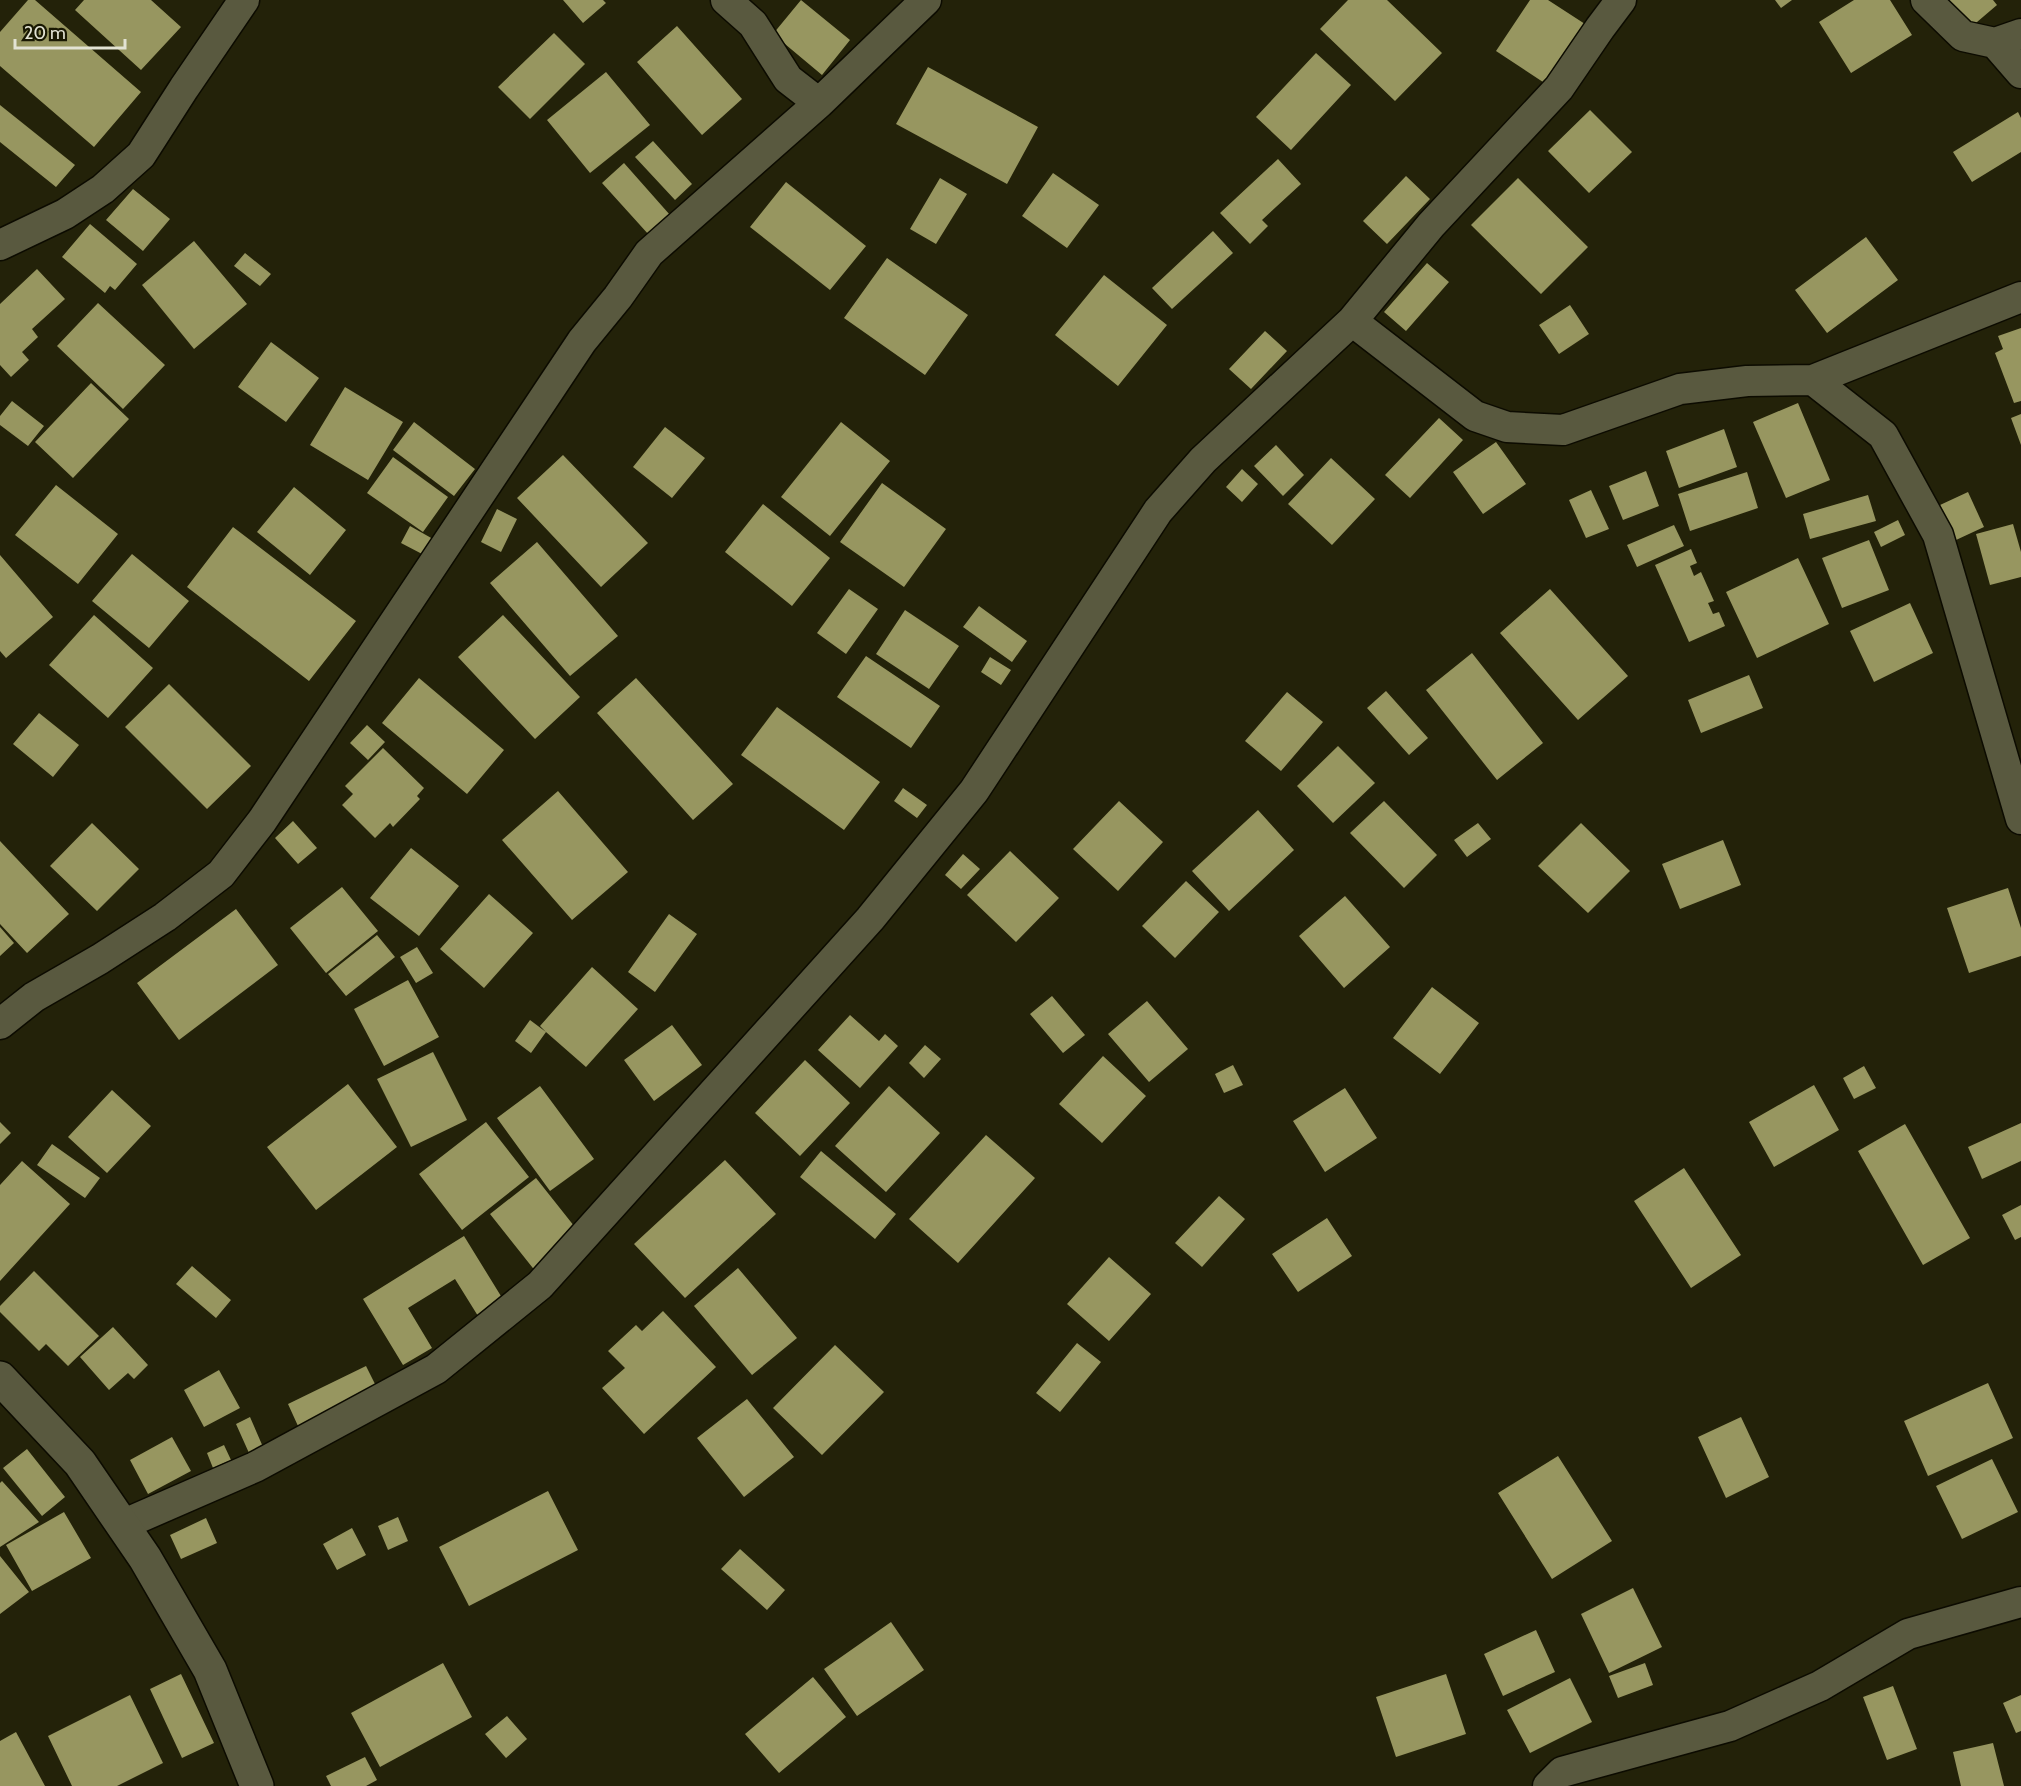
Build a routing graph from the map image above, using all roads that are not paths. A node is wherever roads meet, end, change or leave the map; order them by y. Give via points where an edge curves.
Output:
1 (244, 0) edge
2 (726, 0) edge
3 (926, 0) edge
4 (1620, 0) edge
5 (1926, 0) edge
6 (2008, 39) edge
7 (2021, 73) edge
8 (819, 104) junction
9 (0, 245) edge
10 (2021, 297) edge
11 (1352, 321) junction
12 (1813, 380) junction
13 (2021, 819) edge
14 (0, 1024) edge
15 (0, 1378) edge
16 (122, 1525) junction
17 (2021, 1602) edge
18 (257, 1786) edge
19 (1548, 1786) edge

1 - 9 street via 141,155 103,189 65,214
2 - 8 street via 753,24 788,80
3 - 8 street
4 - 11 street via 1559,88 1431,225
5 - 6 street via 1963,36
6 - 7 street
8 - 14 street via 649,254 582,341 262,821 220,874 165,917 34,997
10 - 12 street
11 - 12 street via 1476,416 1507,428 1563,430 1680,389 1747,381
11 - 16 street via 1203,460 1158,511 974,791 870,919 540,1285 436,1369 255,1467
12 - 13 street via 1883,435 1938,536
15 - 16 street via 80,1463
16 - 18 street via 210,1670
17 - 19 street via 1908,1634 1820,1686 1730,1726 1562,1772

